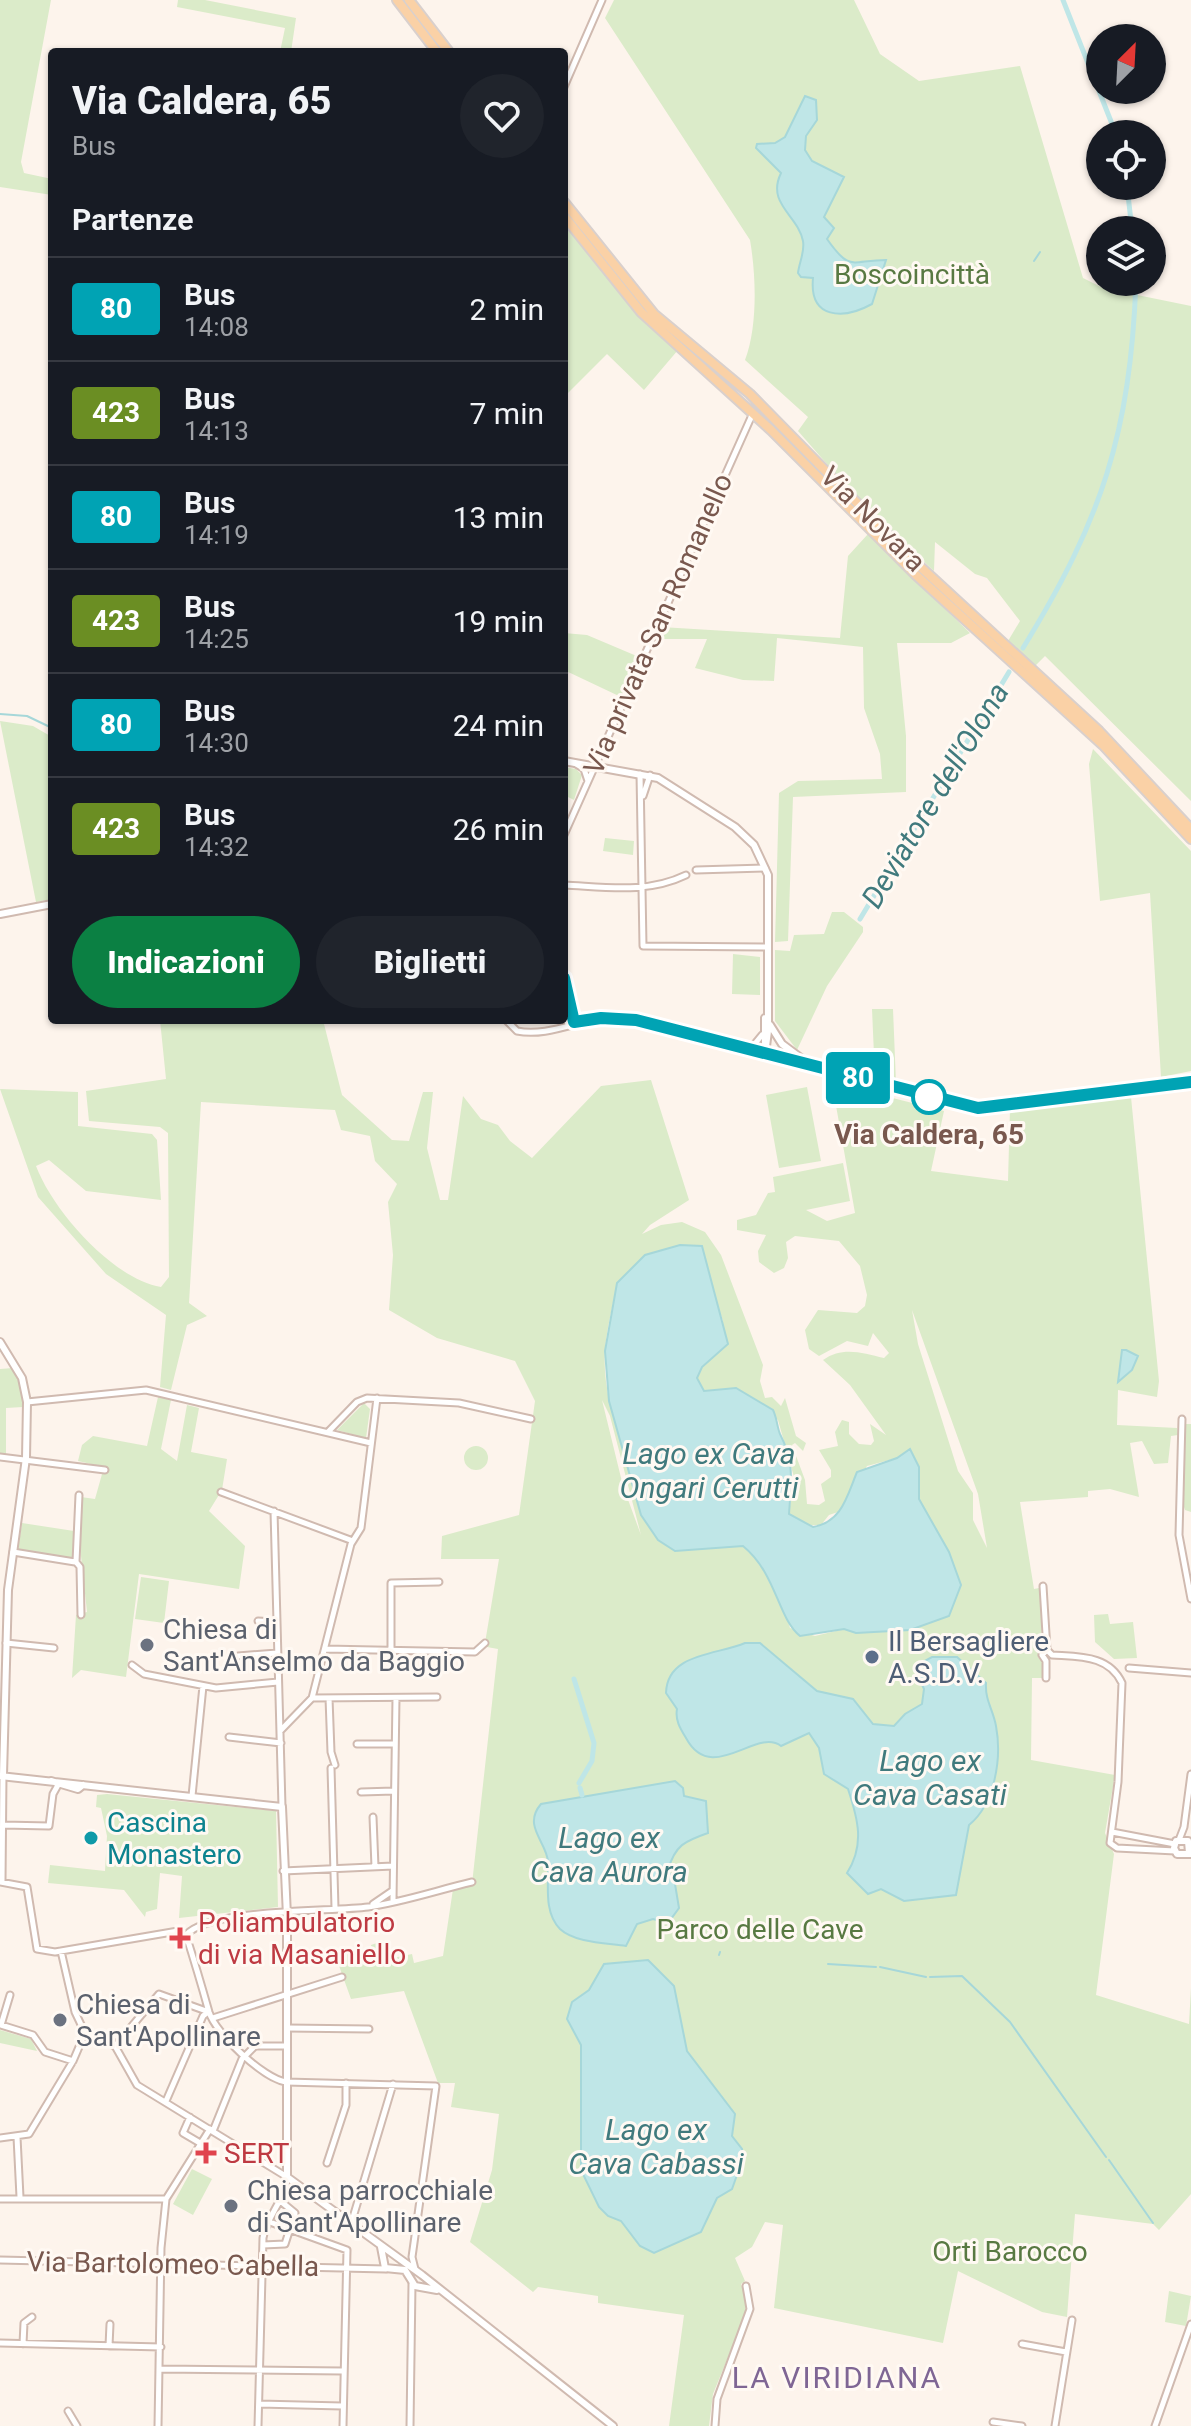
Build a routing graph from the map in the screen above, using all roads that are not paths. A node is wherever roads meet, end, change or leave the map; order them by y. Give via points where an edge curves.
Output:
1 (397, 0) edge
2 (409, 0) edge
3 (602, 0) edge
4 (434, 48) edge
5 (446, 48) edge
6 (568, 78) edge
7 (568, 207) edge
8 (568, 221) edge
9 (760, 405) junction
10 (753, 413) junction
11 (568, 761) edge
12 (574, 762) junction
13 (594, 766) junction
14 (640, 773) junction
15 (650, 775) junction
16 (588, 782) junction
17 (642, 797) junction
18 (568, 826) edge
19 (1191, 829) edge
20 (1191, 839) edge
21 (766, 868) junction
22 (696, 870) dead end
23 (686, 875) dead end
24 (568, 885) edge
25 (641, 888) junction
26 (48, 905) edge
27 (0, 914) edge
28 (768, 947) junction
29 (568, 996) edge
30 (767, 1005) junction
31 (574, 1022) junction
32 (768, 1022) junction
33 (568, 1023) edge
34 (509, 1024) edge
35 (565, 1024) edge
36 (762, 1035) junction
37 (740, 1047) junction
38 (765, 1054) junction
39 (817, 1067) junction
40 (1191, 1082) edge
41 (0, 1342) edge
42 (377, 1398) junction
43 (27, 1402) junction
44 (531, 1419) dead end
45 (1182, 1419) dead end
46 (328, 1432) junction
47 (371, 1443) junction
48 (0, 1457) edge
49 (26, 1458) junction
50 (105, 1470) dead end
51 (221, 1492) dead end
52 (79, 1495) dead end
53 (274, 1511) junction
54 (353, 1541) junction
55 (13, 1552) junction
56 (76, 1562) junction
57 (439, 1582) dead end
58 (1043, 1586) dead end
59 (1191, 1599) edge
60 (81, 1615) dead end
61 (258, 1621) dead end
62 (275, 1622) junction
63 (3, 1628) edge
64 (6, 1643) junction
65 (485, 1643) dead end
66 (54, 1648) dead end
67 (325, 1649) junction
68 (391, 1649) junction
69 (277, 1653) junction
70 (1050, 1653) junction
71 (238, 1656) dead end
72 (132, 1665) dead end
73 (1129, 1668) dead end
74 (1191, 1673) edge
75 (1046, 1678) dead end
76 (278, 1682) junction
77 (203, 1686) junction
78 (437, 1697) dead end
79 (312, 1698) junction
80 (329, 1698) junction
81 (396, 1698) junction
82 (281, 1730) junction
83 (229, 1737) dead end
84 (281, 1743) junction
85 (357, 1744) dead end
86 (395, 1744) junction
87 (1191, 1774) edge
88 (2, 1776) edge
89 (61, 1783) junction
90 (394, 1791) junction
91 (361, 1792) dead end
92 (192, 1796) junction
93 (282, 1807) junction
94 (373, 1817) dead end
95 (3, 1825) junction
96 (1184, 1827) junction
97 (1112, 1832) junction
98 (1176, 1845) junction
99 (1190, 1848) edge
100 (393, 1866) junction
101 (334, 1867) junction
102 (375, 1867) junction
103 (283, 1871) junction
104 (1, 1882) edge
105 (472, 1882) dead end
106 (392, 1891) junction
107 (393, 1901) junction
108 (367, 1907) junction
109 (335, 1908) junction
110 (286, 1911) junction
111 (186, 1935) junction
112 (61, 1951) junction
113 (342, 1977) dead end
114 (10, 1995) dead end
115 (286, 1995) junction
116 (211, 2015) junction
117 (286, 2028) junction
118 (369, 2029) dead end
119 (85, 2033) junction
120 (115, 2046) junction
121 (286, 2046) junction
122 (244, 2056) junction
123 (73, 2061) junction
124 (286, 2082) junction
125 (346, 2083) junction
126 (393, 2084) junction
127 (166, 2101) junction
128 (190, 2117) junction
129 (211, 2130) junction
130 (17, 2137) junction
131 (0, 2138) edge
132 (200, 2143) junction
133 (327, 2163) dead end
134 (287, 2177) junction
135 (20, 2197) junction
136 (0, 2199) edge
137 (166, 2199) junction
138 (278, 2199) junction
139 (267, 2221) junction
140 (351, 2225) junction
141 (289, 2227) junction
142 (263, 2245) junction
143 (380, 2247) junction
144 (394, 2256) junction
145 (0, 2260) edge
146 (382, 2260) junction
147 (407, 2262) junction
148 (162, 2263) junction
149 (263, 2265) junction
150 (346, 2267) junction
151 (373, 2269) junction
152 (388, 2269) junction
153 (420, 2274) junction
154 (416, 2284) junction
155 (746, 2286) dead end
156 (441, 2291) junction
157 (32, 2317) dead end
158 (1072, 2320) dead end
159 (110, 2324) dead end
160 (1191, 2324) edge
161 (0, 2343) edge
162 (23, 2344) junction
163 (1022, 2344) dead end
164 (109, 2346) junction
165 (161, 2347) junction
166 (1066, 2352) junction
167 (160, 2369) junction
168 (260, 2371) junction
169 (342, 2371) junction
170 (259, 2404) junction
171 (342, 2406) junction
172 (68, 2411) dead end
173 (993, 2422) dead end
174 (411, 2424) edge
175 (77, 2426) edge
176 (158, 2426) edge
177 (258, 2426) edge
178 (343, 2426) edge
179 (616, 2426) edge
180 (715, 2426) edge
181 (1022, 2426) edge
182 (1055, 2426) edge
183 (1155, 2426) edge

1 - 4 main road
2 - 5 main road
3 - 6 street
7 - 9 main road, Via Novara via 654,314
8 - 10 main road, Via Novara via 635,306
9 - 10 main road
9 - 19 main road, Via Novara via 926,572 1099,731
10 - 13 street, Via privata San Romanello
10 - 20 main road, Via Novara via 916,575 1103,745
11 - 12 street
12 - 13 street
12 - 16 street via 584,769
13 - 14 street
13 - 16 street, Via privata San Romanello
14 - 15 street
14 - 17 street
15 - 17 street
15 - 21 street via 745,835
16 - 18 street, Via privata San Romanello
17 - 25 street
21 - 22 street
21 - 28 street
23 - 25 street
24 - 25 street
25 - 28 street via 643,946
26 - 27 street
28 - 30 street
29 - 31 street
30 - 32 street
30 - 36 street
31 - 33 street
31 - 37 street via 628,1018
32 - 38 street
32 - 39 street via 787,1048
34 - 35 street via 523,1033
36 - 37 street via 753,1046
36 - 38 street
37 - 38 street
38 - 39 street
39 - 40 street via 983,1109
41 - 43 street via 19,1371
42 - 44 street via 459,1403
42 - 46 street via 357,1402
42 - 47 street
43 - 46 street via 146,1390
43 - 49 street
45 - 59 street via 1179,1535
46 - 47 street
47 - 54 street via 361,1528
48 - 49 street
49 - 50 street
49 - 55 street
51 - 53 street
52 - 56 street
53 - 54 street
53 - 62 street
54 - 67 street
55 - 56 street
55 - 63 street
56 - 60 street
57 - 68 street via 391,1583
58 - 70 street
61 - 62 street
62 - 69 street
63 - 64 street
64 - 66 street
64 - 88 street
65 - 68 street via 475,1652
67 - 68 street
67 - 79 street
69 - 71 street
69 - 76 street
70 - 75 street
70 - 97 street via 1100,1660 1122,1683
72 - 77 street via 144,1674
73 - 74 street
76 - 77 street via 224,1689
76 - 82 street
77 - 92 street
78 - 81 street
79 - 80 street
79 - 82 street
80 - 81 street
80 - 101 street
81 - 86 street
82 - 84 street
83 - 84 street
84 - 93 street
85 - 86 street
86 - 90 street
87 - 96 street
88 - 89 street
88 - 95 street
89 - 92 street
89 - 95 street via 49,1826
90 - 91 street
90 - 100 street
92 - 93 street
93 - 103 street
94 - 102 street
95 - 104 street
96 - 98 street
96 - 99 street
97 - 98 street
97 - 98 street via 1110,1843 1115,1847
98 - 99 street
98 - 99 street via 1181,1856
100 - 102 street
100 - 106 street
101 - 102 street
101 - 103 street
101 - 109 street
103 - 110 street
104 - 112 street via 24,1884 37,1949
105 - 107 street
106 - 107 street
106 - 108 street
107 - 108 street
108 - 109 street
109 - 110 street
110 - 111 street via 205,1925
110 - 115 street
111 - 112 street via 178,1931
111 - 116 street
112 - 119 street
113 - 115 street
114 - 123 street via 1,2025 33,2035 46,2053
115 - 116 street
115 - 117 street
116 - 120 street via 159,1994
116 - 122 street
116 - 127 street via 203,2016
117 - 118 street
117 - 121 street
119 - 120 street
119 - 123 street
120 - 127 street via 137,2085
121 - 122 street via 255,2046
121 - 124 street
122 - 124 street
122 - 129 street
123 - 130 street via 29,2134
124 - 125 street
124 - 134 street
125 - 126 street
125 - 133 street via 346,2105
126 - 140 street
126 - 147 street via 436,2086
127 - 128 street
128 - 129 street
128 - 132 street via 182,2131
129 - 132 street
129 - 134 street
130 - 131 street
130 - 135 street
132 - 137 street
134 - 138 street
134 - 140 street
135 - 136 street
135 - 137 street
137 - 148 street
138 - 139 street
138 - 141 street via 295,2210
139 - 141 street
139 - 142 street
140 - 143 street
141 - 142 street via 282,2246
141 - 150 street via 345,2247
142 - 149 street
143 - 144 street
143 - 146 street
144 - 146 street
144 - 147 street
144 - 152 street via 396,2265
145 - 148 street, Via Bartolomeo Cabella
146 - 151 street
146 - 152 street
147 - 153 street
148 - 149 street, Via Bartolomeo Cabella
148 - 165 street
149 - 150 street, Via Bartolomeo Cabella
149 - 168 street
150 - 151 street, Via Bartolomeo Cabella
150 - 169 street
151 - 152 street, Via Bartolomeo Cabella
152 - 154 street via 405,2270
153 - 154 street
153 - 154 street
153 - 156 street
154 - 156 street
154 - 174 street
155 - 180 street via 750,2309 717,2399
156 - 179 street
157 - 162 street via 24,2323
158 - 166 street
159 - 164 street
160 - 183 street
161 - 162 street
162 - 164 street
163 - 166 street
164 - 165 street
165 - 167 street
166 - 182 street
167 - 168 street
167 - 176 street
168 - 169 street
168 - 170 street
169 - 171 street
170 - 171 street
170 - 177 street
171 - 178 street
172 - 175 street
173 - 181 street

